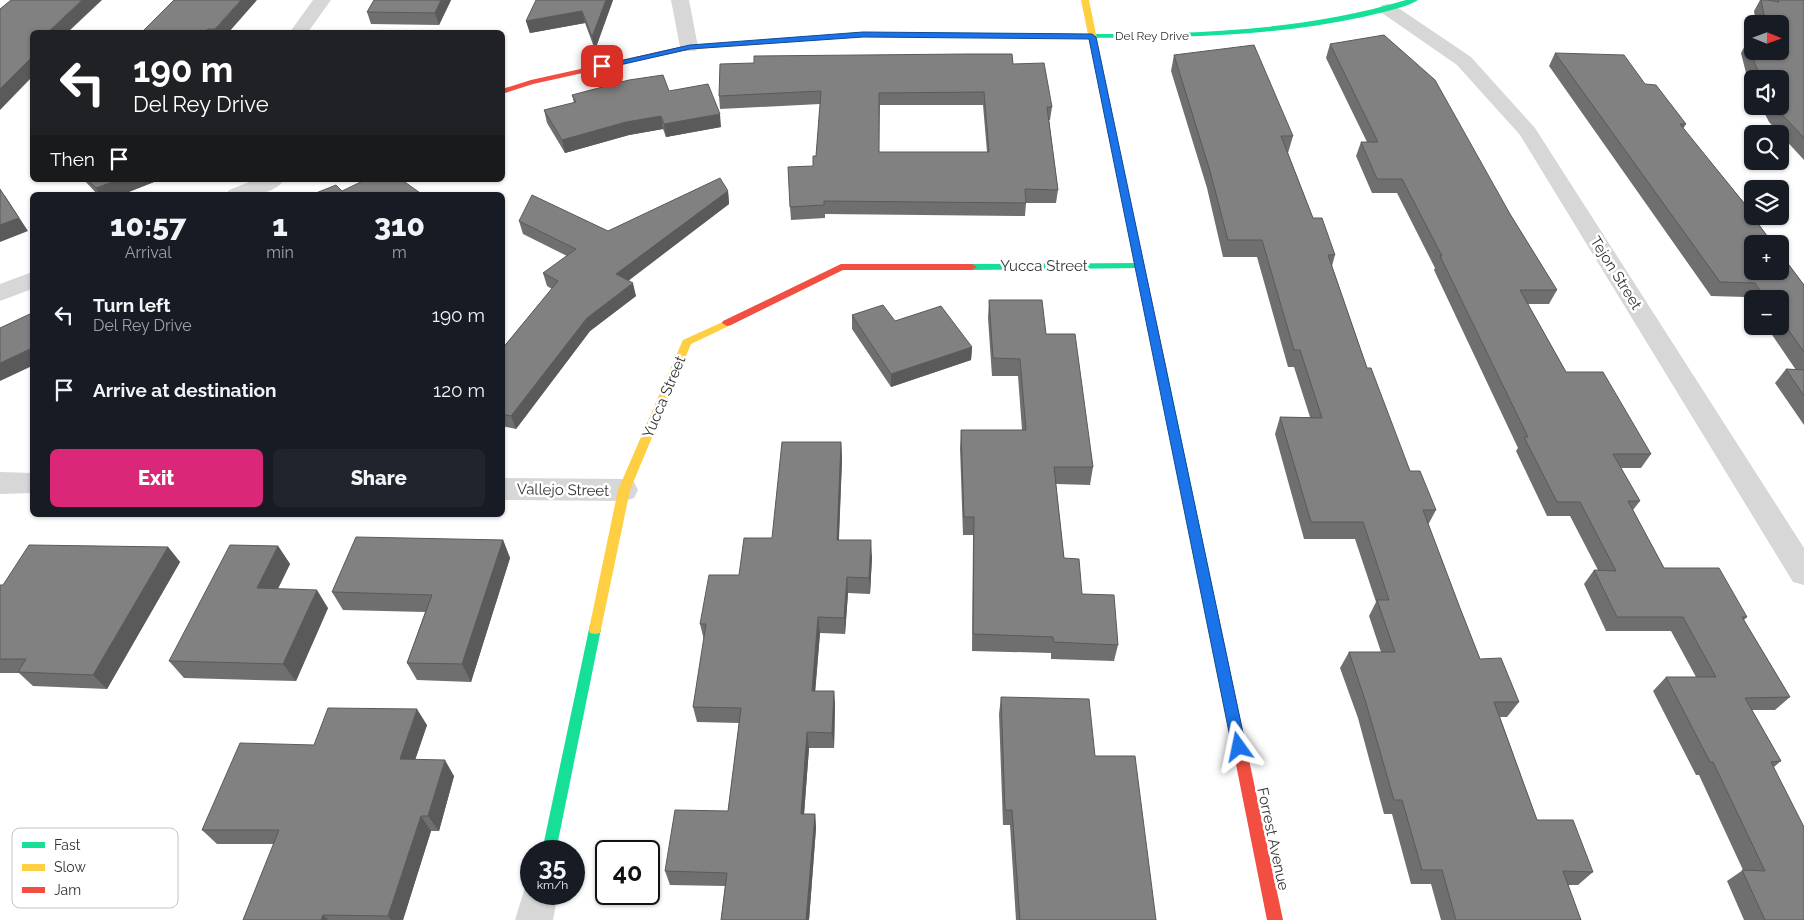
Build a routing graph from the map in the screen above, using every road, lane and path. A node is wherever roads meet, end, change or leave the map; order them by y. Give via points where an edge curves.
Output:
1 (322, 0) edge
2 (680, 0) edge
3 (1086, 0) edge
4 (1414, 0) edge
5 (1388, 9) junction
6 (300, 30) edge
7 (1092, 37) junction
8 (690, 47) junction
9 (505, 91) edge
10 (268, 182) edge
11 (244, 192) edge
12 (1139, 266) junction
13 (30, 281) edge
14 (0, 293) edge
15 (0, 483) edge
16 (30, 483) edge
17 (505, 489) edge
18 (624, 490) junction
19 (1804, 573) edge
20 (551, 840) edge
21 (537, 905) edge
22 (534, 920) edge
23 (1275, 920) edge

1 - 6 street
2 - 8 street
3 - 7 street, Forrest Avenue
4 - 5 street, Del Rey Drive
5 - 7 street, Del Rey Drive via 1290,29 1210,36
5 - 19 street, Tejon Street via 1464,61 1528,132
7 - 8 street, Del Rey Drive via 863,35
7 - 12 street, Forrest Avenue
8 - 9 street, Del Rey Drive via 531,82
10 - 11 street
12 - 18 street, Yucca Street via 841,267 687,342
12 - 23 street, Forrest Avenue
13 - 14 street
15 - 16 street
17 - 18 street, Vallejo Street
18 - 20 street, Yucca Street
21 - 22 street

